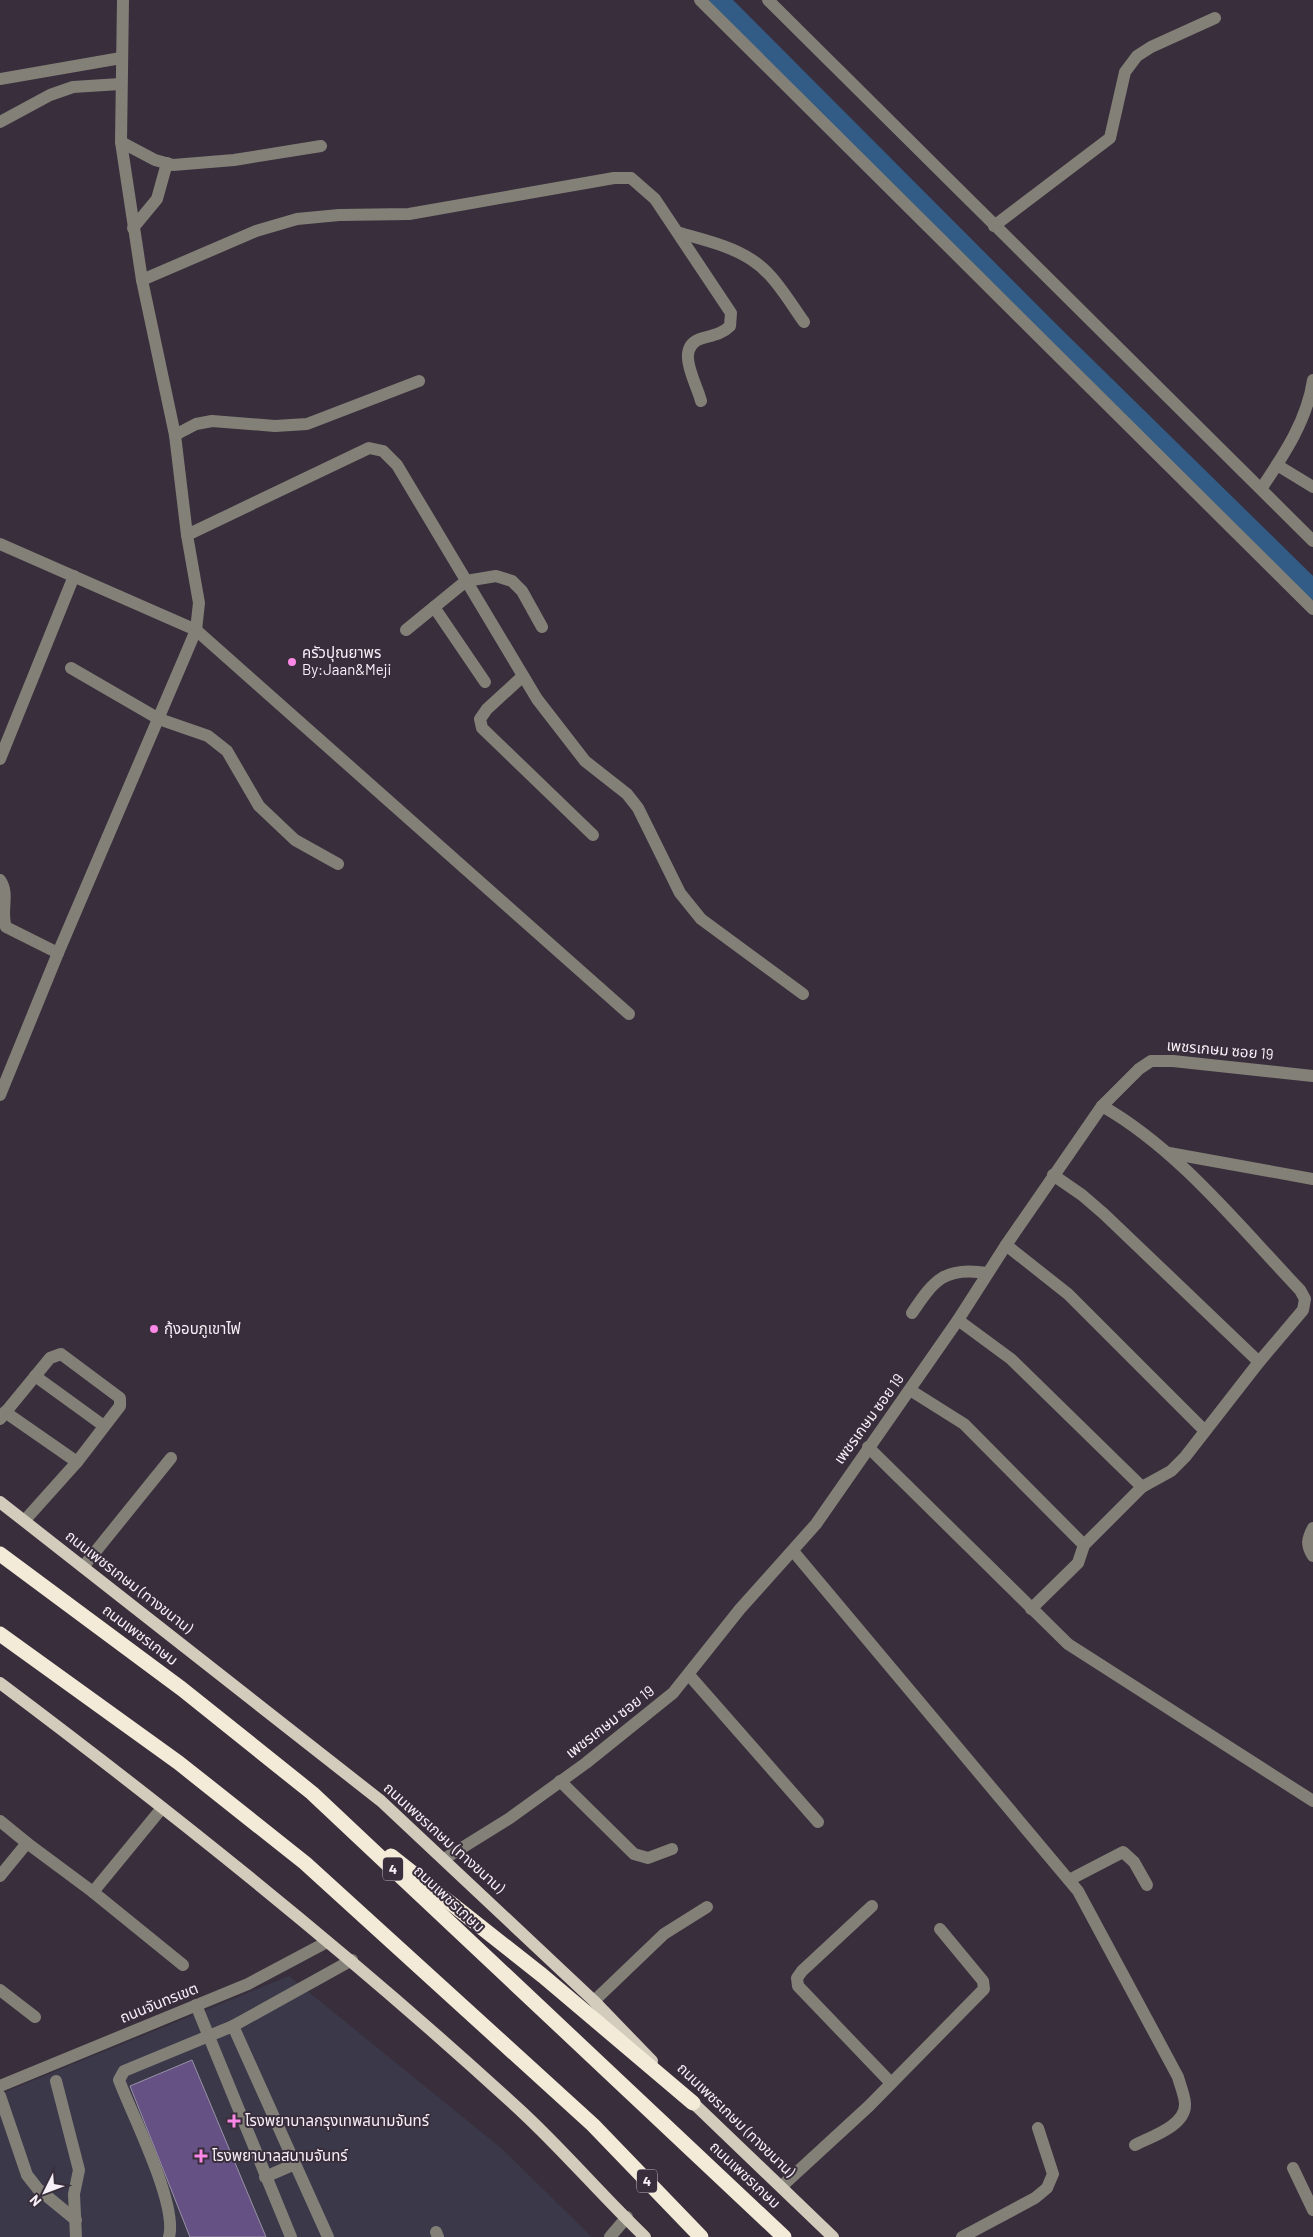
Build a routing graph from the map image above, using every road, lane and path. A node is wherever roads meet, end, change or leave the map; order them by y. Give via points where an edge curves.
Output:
1 (123, 0) edge
2 (700, 0) edge
3 (768, 0) edge
4 (1214, 18) dead end
5 (121, 58) junction
6 (0, 79) edge
7 (120, 84) junction
8 (0, 122) edge
9 (121, 142) junction
10 (321, 146) dead end
11 (167, 163) junction
12 (994, 226) junction
13 (133, 228) junction
14 (680, 233) junction
15 (142, 280) junction
16 (804, 322) dead end
17 (419, 381) dead end
18 (1312, 388) edge
19 (701, 401) dead end
20 (175, 435) junction
21 (1277, 465) junction
22 (1313, 487) edge
23 (1261, 489) junction
24 (187, 535) junction
25 (1313, 541) edge
26 (0, 544) edge
27 (74, 576) junction
28 (466, 581) junction
29 (434, 607) junction
30 (1313, 609) edge
31 (542, 627) dead end
32 (196, 630) junction
33 (406, 630) dead end
34 (71, 668) dead end
35 (523, 676) junction
36 (485, 682) dead end
37 (159, 719) junction
38 (0, 759) edge
39 (593, 835) dead end
40 (338, 864) dead end
41 (0, 880) edge
42 (58, 953) junction
43 (803, 994) dead end
44 (629, 1014) dead end
45 (5, 1070) edge
46 (1313, 1076) edge
47 (0, 1095) edge
48 (1102, 1106) junction
49 (1169, 1153) junction
50 (1053, 1175) junction
51 (1313, 1179) edge
52 (1006, 1245) junction
53 (987, 1273) junction
54 (1309, 1300) edge
55 (912, 1312) dead end
56 (958, 1320) junction
57 (1259, 1362) junction
58 (35, 1376) junction
59 (910, 1390) junction
60 (3, 1415) edge
61 (104, 1426) junction
62 (1205, 1431) junction
63 (868, 1447) junction
64 (171, 1458) dead end
65 (77, 1462) junction
66 (1142, 1487) junction
67 (0, 1502) edge
68 (25, 1520) junction
69 (1313, 1528) edge
70 (1084, 1545) junction
71 (793, 1550) junction
72 (0, 1554) edge
73 (1313, 1556) edge
74 (82, 1567) junction
75 (1031, 1610) junction
76 (0, 1634) edge
77 (689, 1675) junction
78 (0, 1683) edge
79 (560, 1781) junction
80 (312, 1793) junction
81 (1313, 1801) edge
82 (162, 1808) junction
83 (0, 1821) edge
84 (818, 1822) dead end
85 (27, 1843) junction
86 (672, 1849) dead end
87 (444, 1859) junction
88 (0, 1876) edge
89 (1069, 1880) junction
90 (1147, 1885) dead end
91 (93, 1892) junction
92 (872, 1906) dead end
93 (707, 1907) dead end
94 (940, 1929) dead end
95 (327, 1942) junction
96 (352, 1960) junction
97 (183, 1966) dead end
98 (0, 1990) edge
99 (594, 2001) junction
100 (196, 2005) junction
101 (35, 2017) dead end
102 (233, 2026) junction
103 (208, 2036) junction
104 (56, 2081) dead end
105 (892, 2083) junction
106 (0, 2086) edge
107 (0, 2096) edge
108 (693, 2103) junction
109 (1038, 2128) dead end
110 (1134, 2145) dead end
111 (295, 2164) junction
112 (1293, 2168) dead end
113 (265, 2177) junction
114 (782, 2186) junction
115 (1313, 2210) edge
116 (627, 2217) junction
117 (76, 2220) junction
118 (641, 2236) edge
119 (76, 2237) edge
120 (169, 2237) edge
121 (291, 2237) edge
122 (328, 2237) edge
123 (610, 2237) edge
124 (700, 2237) edge
125 (784, 2237) edge
126 (833, 2237) edge
127 (962, 2237) edge

1 - 5 street
2 - 30 street
3 - 12 street
4 - 12 street via 1138,56 1125,72 1110,138
5 - 6 street
5 - 7 street
7 - 8 street via 73,87 50,95
7 - 9 street
9 - 11 street
9 - 13 street
10 - 11 street via 234,160
11 - 13 street via 157,199
12 - 23 street
13 - 15 street
14 - 15 street via 641,186 630,178 614,178 409,214 297,219 256,231
14 - 16 street via 729,248 754,260
14 - 19 street via 731,313 730,326 724,333 694,341 687,348 687,358
15 - 20 street
17 - 20 street via 307,424 275,426 212,421 196,424
18 - 21 street via 1292,440
20 - 24 street
21 - 22 street
21 - 23 street
23 - 25 street
24 - 28 street via 369,448 384,451 397,464
24 - 32 street via 199,603
26 - 27 street
27 - 32 street
27 - 38 street
28 - 29 street
28 - 31 street via 496,576 512,580 522,591
28 - 35 street
29 - 33 street
29 - 36 street
32 - 37 street
32 - 44 street
34 - 37 street
35 - 39 street via 480,719 482,728
35 - 43 street via 536,699 585,761 627,794 638,808 680,894 701,919
37 - 40 street via 208,736 226,751 258,806 295,840
37 - 42 street
41 - 42 street via 4,890 2,921 6,927
42 - 45 street
45 - 47 street
46 - 48 street, เพชรเกษม ซอย 19 via 1151,1061 1138,1069
48 - 49 street
48 - 50 street, เพชรเกษม ซอย 19
49 - 51 street
49 - 54 street
50 - 52 street, เพชรเกษม ซอย 19
50 - 57 street via 1104,1214
52 - 53 street, เพชรเกษม ซอย 19
52 - 62 street via 1068,1294
53 - 55 street via 965,1269 940,1279 929,1288
53 - 56 street, เพชรเกษม ซอย 19
54 - 57 street
56 - 59 street, เพชรเกษม ซอย 19
56 - 66 street via 1011,1359
57 - 62 street
58 - 60 street
58 - 61 street
58 - 61 street via 50,1358 61,1354 116,1393 120,1406
59 - 63 street, เพชรเกษม ซอย 19
59 - 70 street via 964,1424
60 - 65 street
61 - 65 street
62 - 66 street via 1171,1471
63 - 71 street, เพชรเกษม ซอย 19 via 816,1524
63 - 75 street
64 - 74 street
65 - 68 street
66 - 70 street
67 - 68 main road, ถนนเพชรเกษม (ทางขนาน)
68 - 74 main road, ถนนเพชรเกษม (ทางขนาน)
69 - 73 street via 1307,1539
70 - 75 street via 1074,1568
71 - 77 street, เพชรเกษม ซอย 19 via 740,1609
71 - 89 street
72 - 80 highway, ถนนเพชรเกษม / 4 via 182,1689
74 - 87 main road, ถนนเพชรเกษม (ทางขนาน) via 381,1802
75 - 81 street via 1068,1644
76 - 124 highway, 4 via 228,1800 305,1863 593,2125
77 - 79 street, เพชรเกษม ซอย 19 via 660,1704
77 - 84 street
78 - 82 main road
79 - 86 street via 634,1854 648,1858
79 - 87 street, เพชรเกษม ซอย 19 via 510,1818
80 - 108 highway via 544,1976
80 - 125 highway, ถนนเพชรเกษม / 4
82 - 91 street
82 - 95 main road
83 - 85 street
85 - 88 street
85 - 91 street
87 - 99 main road, ถนนเพชรเกษม (ทางขนาน)
89 - 90 street via 1123,1852
89 - 110 street via 1078,1891 1178,2077 1185,2105 1181,2117 1163,2131
91 - 97 street
92 - 105 street via 797,1978 798,1986
93 - 99 street via 664,1934
94 - 105 street via 983,1981 984,1989
95 - 96 main road
95 - 100 street, ถนนจันทรเขต via 248,1984
96 - 102 street
96 - 116 main road via 523,2114
98 - 101 street
99 - 108 main road, ถนนเพชรเกษม (ทางขนาน)
100 - 103 street
100 - 106 street, ถนนจันทรเขต
102 - 103 street
102 - 111 street
103 - 113 street
103 - 120 street via 133,2066 118,2080 166,2200 172,2227
104 - 117 street via 79,2170 74,2194
105 - 114 street
107 - 117 street via 27,2176
108 - 114 main road, ถนนเพชรเกษม (ทางขนาน)
109 - 127 street via 1053,2174 1047,2188
111 - 113 street
111 - 122 street
112 - 115 street
113 - 121 street
114 - 126 main road, ถนนเพชรเกษม (ทางขนาน)
116 - 118 main road
116 - 123 street
117 - 119 street

